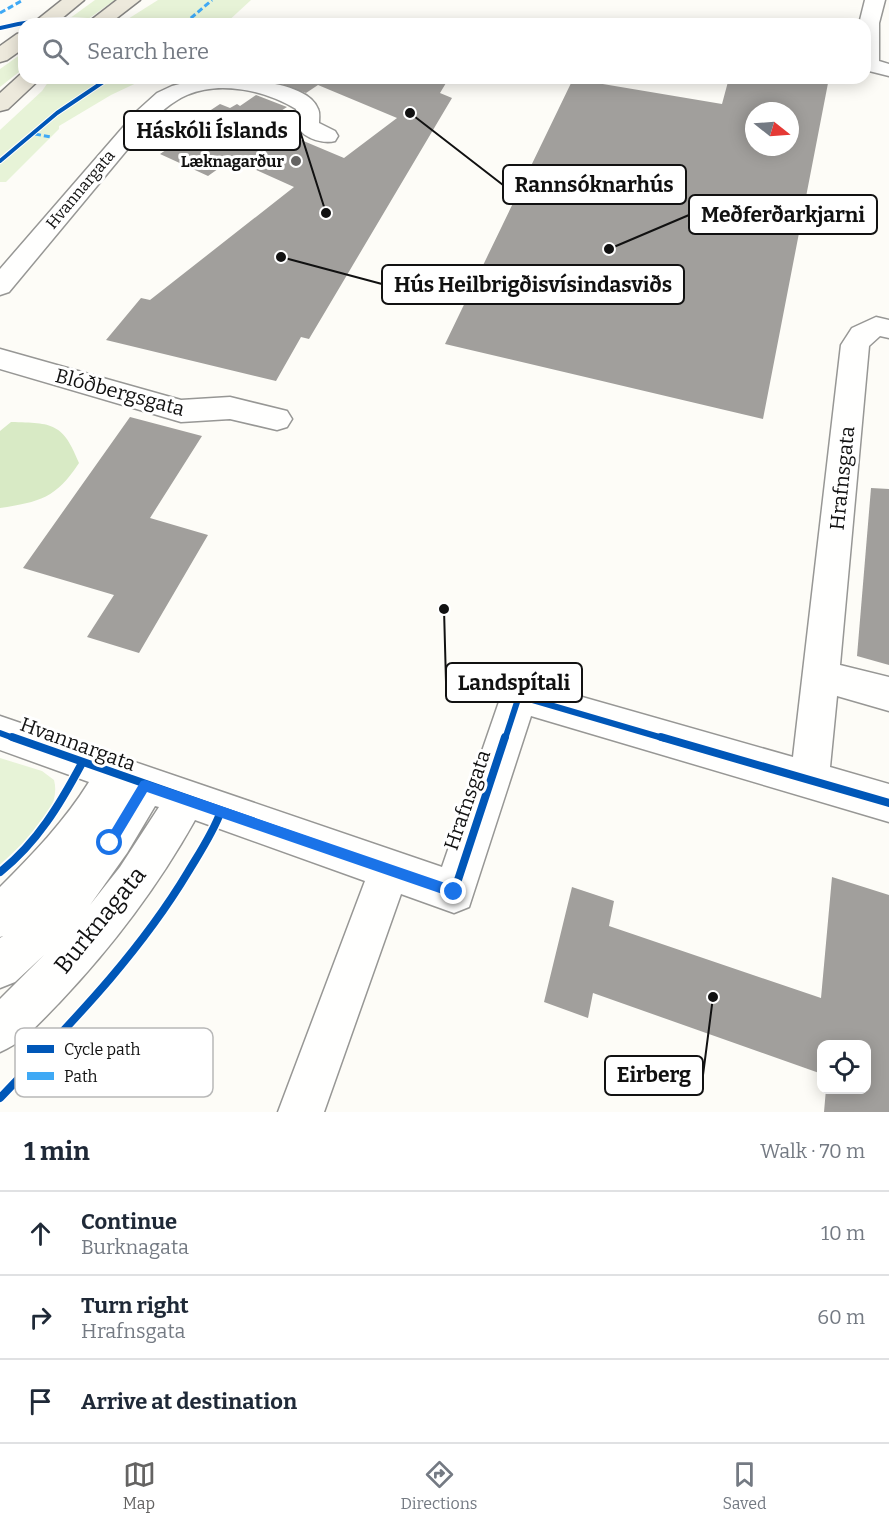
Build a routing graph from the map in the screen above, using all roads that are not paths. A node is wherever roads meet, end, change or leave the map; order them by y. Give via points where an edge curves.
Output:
1 (74, 0) edge
2 (130, 0) edge
3 (875, 0) edge
4 (50, 18) edge
5 (104, 18) edge
6 (871, 18) edge
7 (871, 35) edge
8 (18, 42) edge
9 (0, 56) edge
10 (879, 68) edge
11 (23, 84) edge
12 (206, 84) edge
13 (245, 84) edge
14 (0, 104) edge
15 (327, 136) dead end
16 (0, 286) edge
17 (882, 327) edge
18 (0, 359) edge
19 (277, 419) dead end
20 (822, 676) junction
21 (889, 694) edge
22 (0, 733) edge
23 (130, 780) junction
24 (809, 781) junction
25 (186, 799) junction
26 (889, 803) edge
27 (389, 870) junction
28 (0, 916) edge
29 (0, 967) edge
30 (0, 1030) edge
31 (301, 1112) edge

1 - 4 main road
2 - 5 main road
3 - 6 street
7 - 10 street
8 - 9 main road
11 - 14 main road
12 - 16 street, Hvannargata via 189,86 166,97 126,135
13 - 15 street, Hvannargata via 271,90 304,105 308,126
17 - 20 street, Hrafnsgata via 862,335 855,345
18 - 19 street, Blóðbergsgata via 182,411 230,408
20 - 21 street
20 - 24 street, Hrafnsgata
22 - 23 street, Hvannargata
23 - 25 street, Hrafnsgata
23 - 28 street
23 - 29 street, Burknagata via 110,843 48,922
24 - 26 street
24 - 27 street, Hrafnsgata via 519,696 454,892
25 - 27 street, Hrafnsgata
25 - 30 street, Burknagata via 109,914 54,978
27 - 31 street

